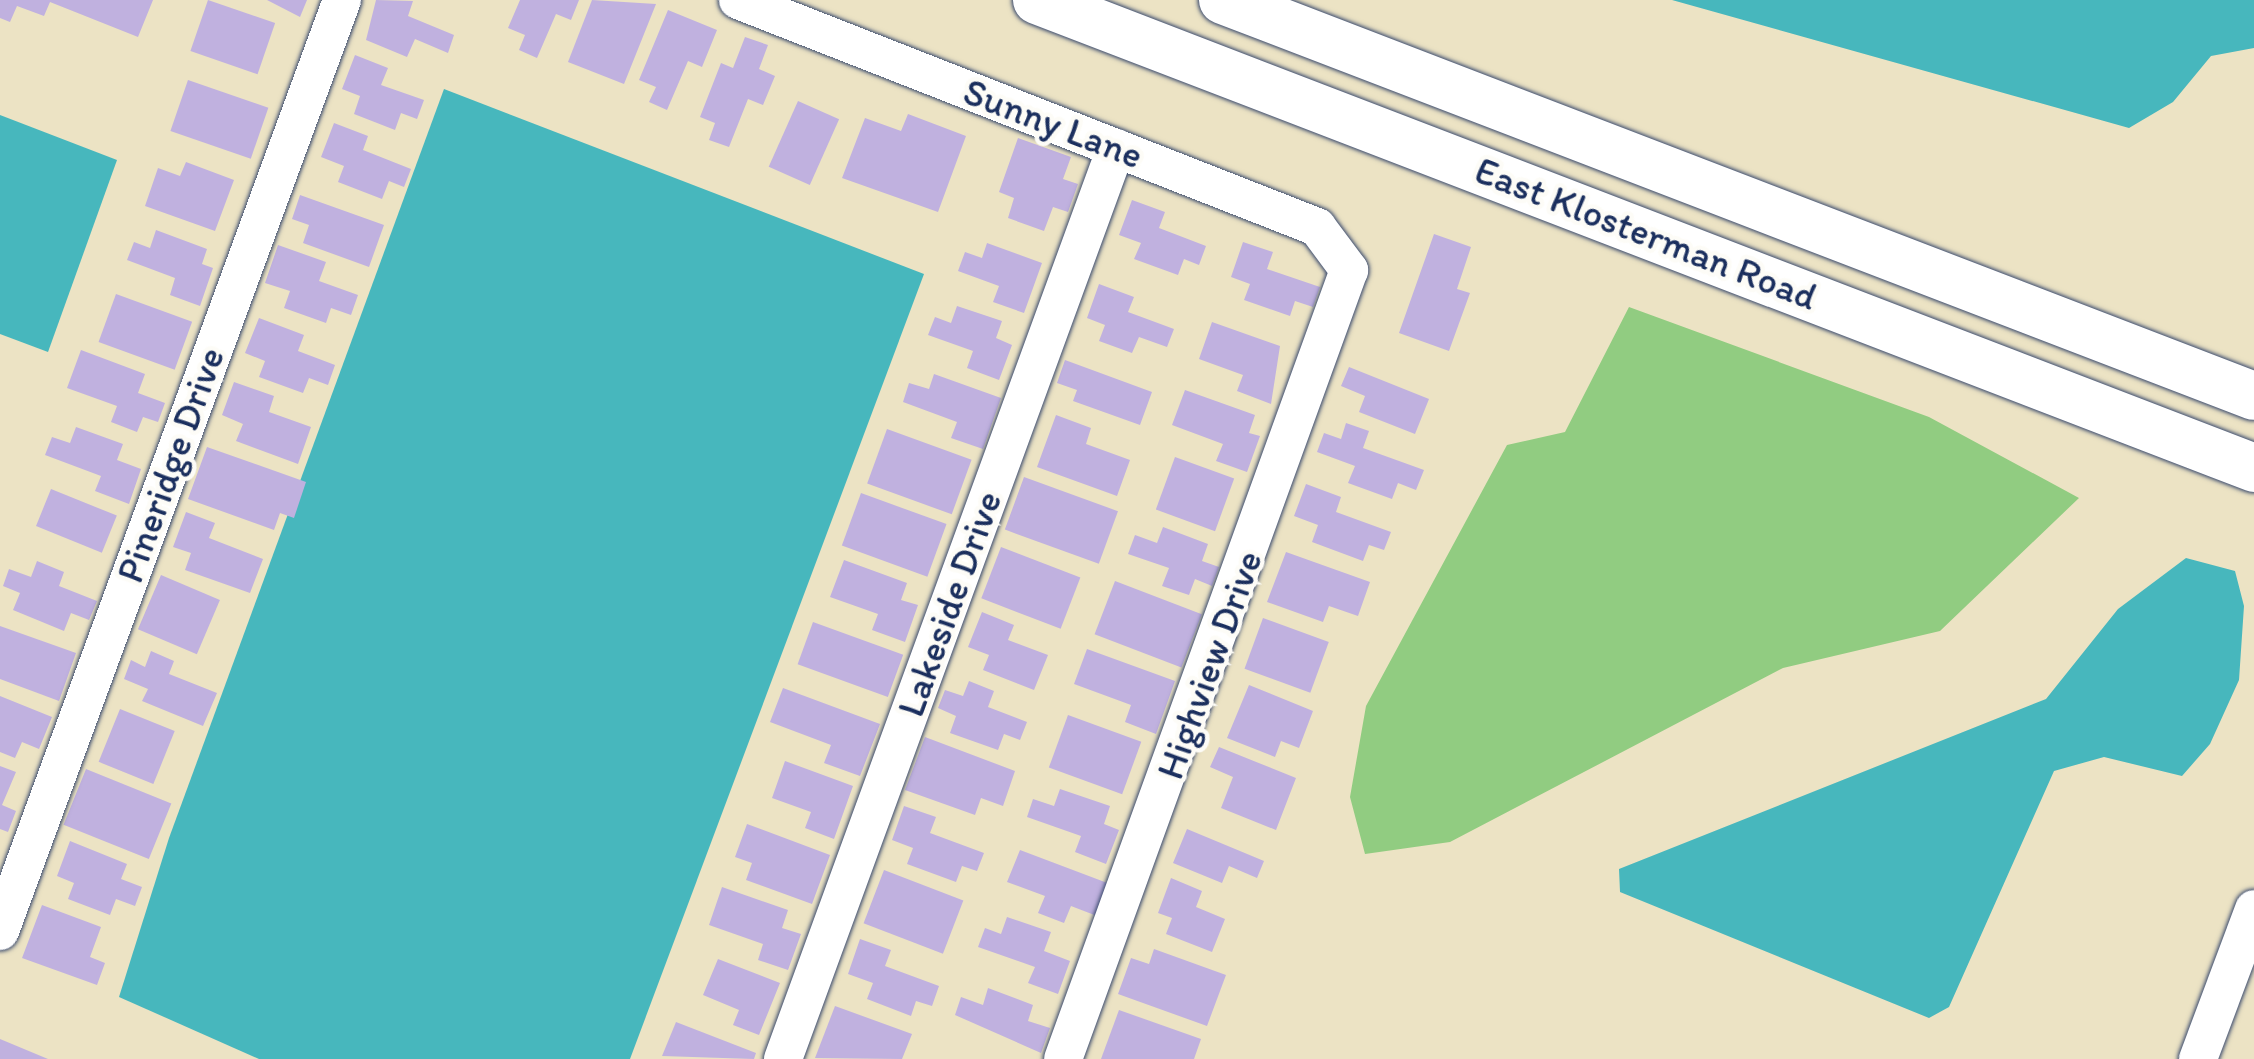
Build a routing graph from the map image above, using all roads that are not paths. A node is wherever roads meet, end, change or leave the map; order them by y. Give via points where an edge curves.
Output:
1 (342, 0) edge
2 (738, 0) edge
3 (1037, 0) edge
4 (1223, 0) edge
5 (1116, 148) junction
6 (1350, 270) joint
7 (2254, 396) edge
8 (2254, 468) edge
9 (2254, 909) edge
10 (0, 931) edge
11 (784, 1059) edge
12 (1063, 1059) edge
13 (2198, 1059) edge

1 - 10 street, Pineridge Drive
2 - 5 street, Sunny Lane
3 - 8 main road, East Klosterman Road
4 - 7 main road, East Klosterman Road
5 - 6 street, Sunny Lane via 1317,226
5 - 11 street, Lakeside Drive
6 - 12 street, Highview Drive
9 - 13 street

